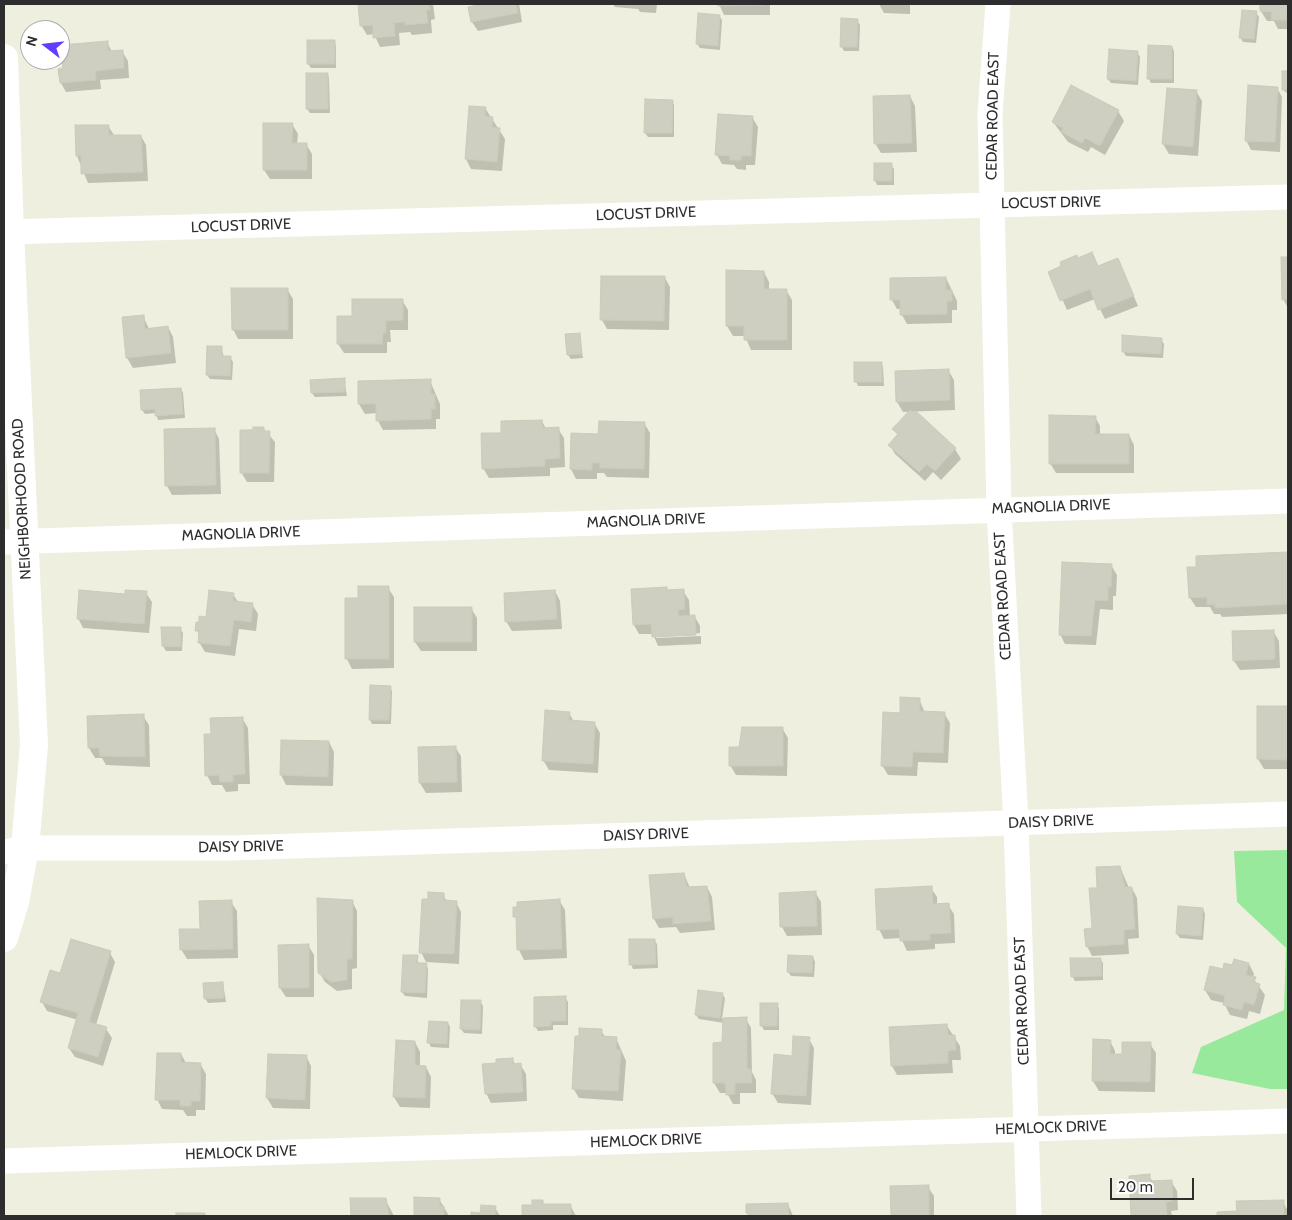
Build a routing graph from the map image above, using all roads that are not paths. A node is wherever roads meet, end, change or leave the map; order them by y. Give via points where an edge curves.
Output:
1 (998, 4) edge
2 (4, 58) edge
3 (1288, 196) edge
4 (992, 204) junction
5 (7, 232) edge
6 (1288, 501) edge
7 (999, 509) junction
8 (14, 542) edge
9 (1288, 814) edge
10 (1016, 823) junction
11 (15, 850) edge
12 (4, 938) edge
13 (1288, 1121) edge
14 (1027, 1128) junction
15 (4, 1161) edge
16 (1029, 1216) edge

1 - 4 street, CEDAR ROAD EAST via 990,114
2 - 5 street, NEIGHBORHOOD ROAD
3 - 4 street, LOCUST DRIVE
4 - 5 street, LOCUST DRIVE
4 - 7 street, CEDAR ROAD EAST
5 - 8 street, NEIGHBORHOOD ROAD
6 - 7 street, MAGNOLIA DRIVE
7 - 8 street, MAGNOLIA DRIVE
7 - 10 street, CEDAR ROAD EAST
8 - 11 street, NEIGHBORHOOD ROAD via 34,745
9 - 10 street, DAISY DRIVE
10 - 11 street, DAISY DRIVE via 233,848
10 - 14 street, CEDAR ROAD EAST
11 - 12 street, NEIGHBORHOOD ROAD via 15,902
13 - 14 street, HEMLOCK DRIVE
14 - 15 street, HEMLOCK DRIVE
14 - 16 street, CEDAR ROAD EAST

